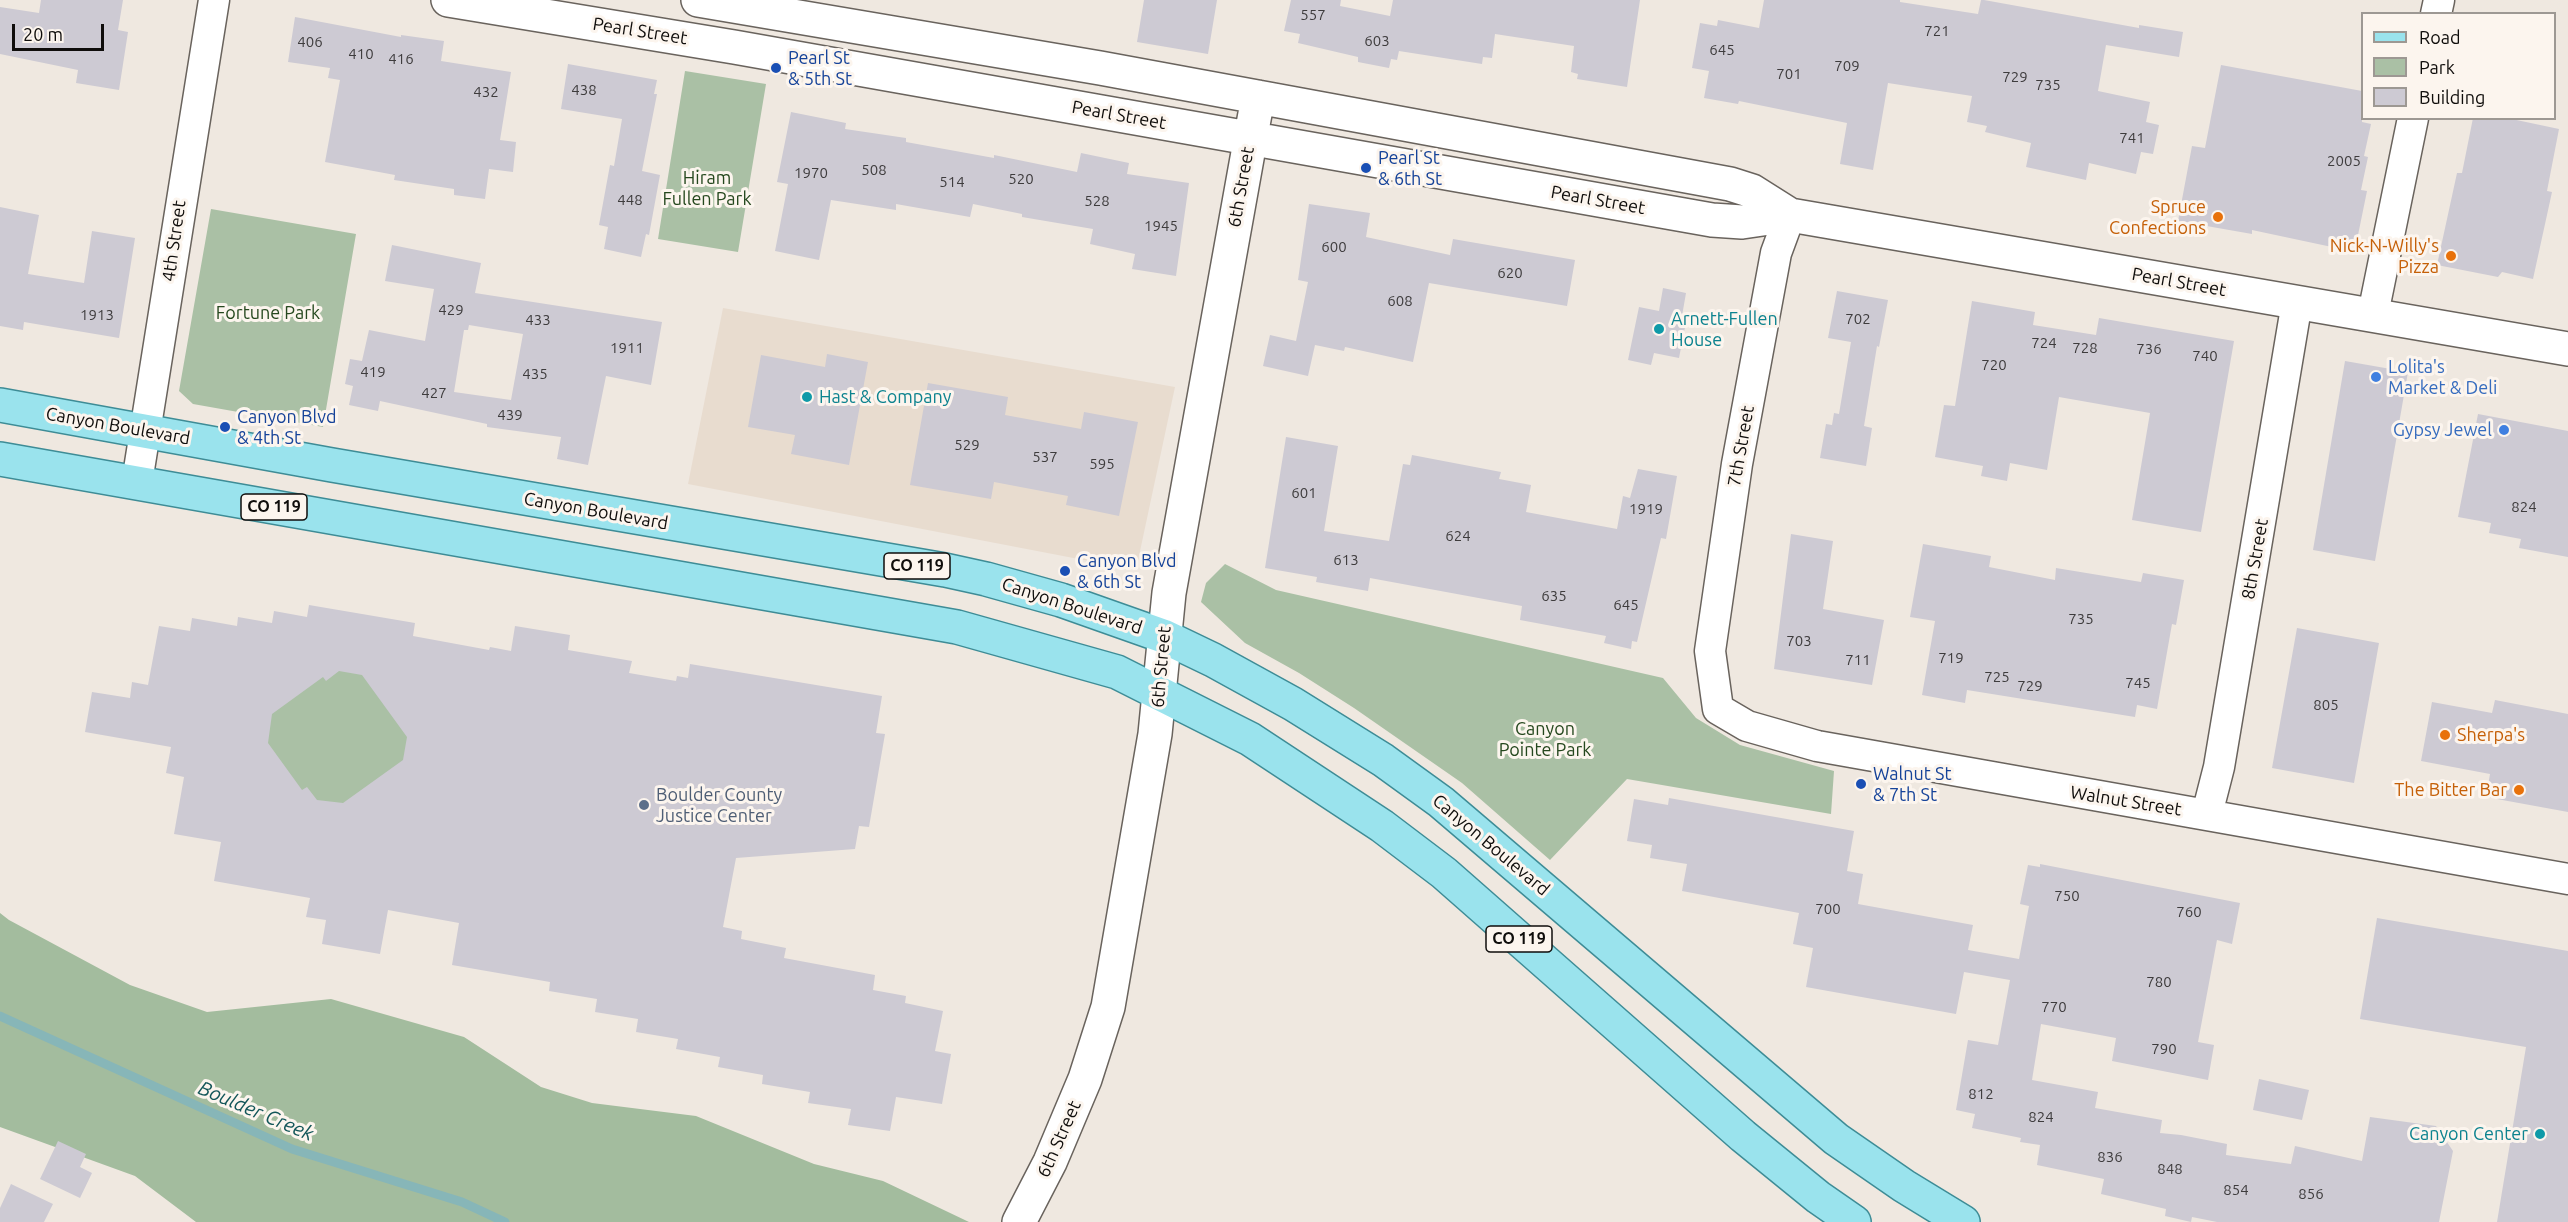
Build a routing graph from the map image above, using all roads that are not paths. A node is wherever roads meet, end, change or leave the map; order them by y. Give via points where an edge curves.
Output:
1 (214, 0) edge
2 (448, 0) edge
3 (698, 0) edge
4 (743, 4) edge
5 (734, 47) junction
6 (1258, 97) junction
7 (2413, 120) edge
8 (1250, 139) junction
9 (1790, 215) junction
10 (2297, 303) junction
11 (2373, 314) junction
12 (2568, 349) edge
13 (0, 405) edge
14 (146, 431) junction
15 (0, 459) edge
16 (137, 482) junction
17 (1163, 636) junction
18 (1714, 681) joint
19 (1159, 691) junction
20 (2207, 814) junction
21 (2568, 879) edge
22 (1020, 1222) edge
23 (1854, 1222) edge
24 (1963, 1222) edge

1 - 14 street, 4th Street
2 - 5 street, Pearl Street
3 - 4 street, Pearl Street
4 - 5 street
4 - 6 street, Pearl Street
5 - 8 street, Pearl Street
6 - 8 street, 6th Street
6 - 9 street, Pearl Street via 1730,184 1752,191
7 - 11 street
8 - 9 street, Pearl Street via 1712,220 1742,222
8 - 17 street, 6th Street
9 - 10 street, Pearl Street
9 - 18 street, 7th Street via 1776,253 1737,464 1710,651
10 - 11 street, Pearl Street
10 - 20 street, 8th Street via 2225,732
11 - 12 street, Pearl Street
13 - 14 main road, Canyon Boulevard / CO 119
14 - 16 street, 4th Street
14 - 17 main road, Canyon Boulevard / CO 119 via 945,570 1061,600
15 - 16 main road, CO 119
16 - 19 main road, CO 119 via 957,627 1117,672
17 - 19 street, 6th Street
17 - 24 main road, Canyon Boulevard / CO 119 via 1293,704 1431,795 1836,1139
18 - 20 street, Walnut Street via 1718,709 1747,726 1817,746
19 - 22 street, 6th Street via 1144,800 1102,1029 1074,1106
19 - 23 main road, CO 119 via 1250,739 1382,826 1444,873 1743,1136
20 - 21 street, Walnut Street

